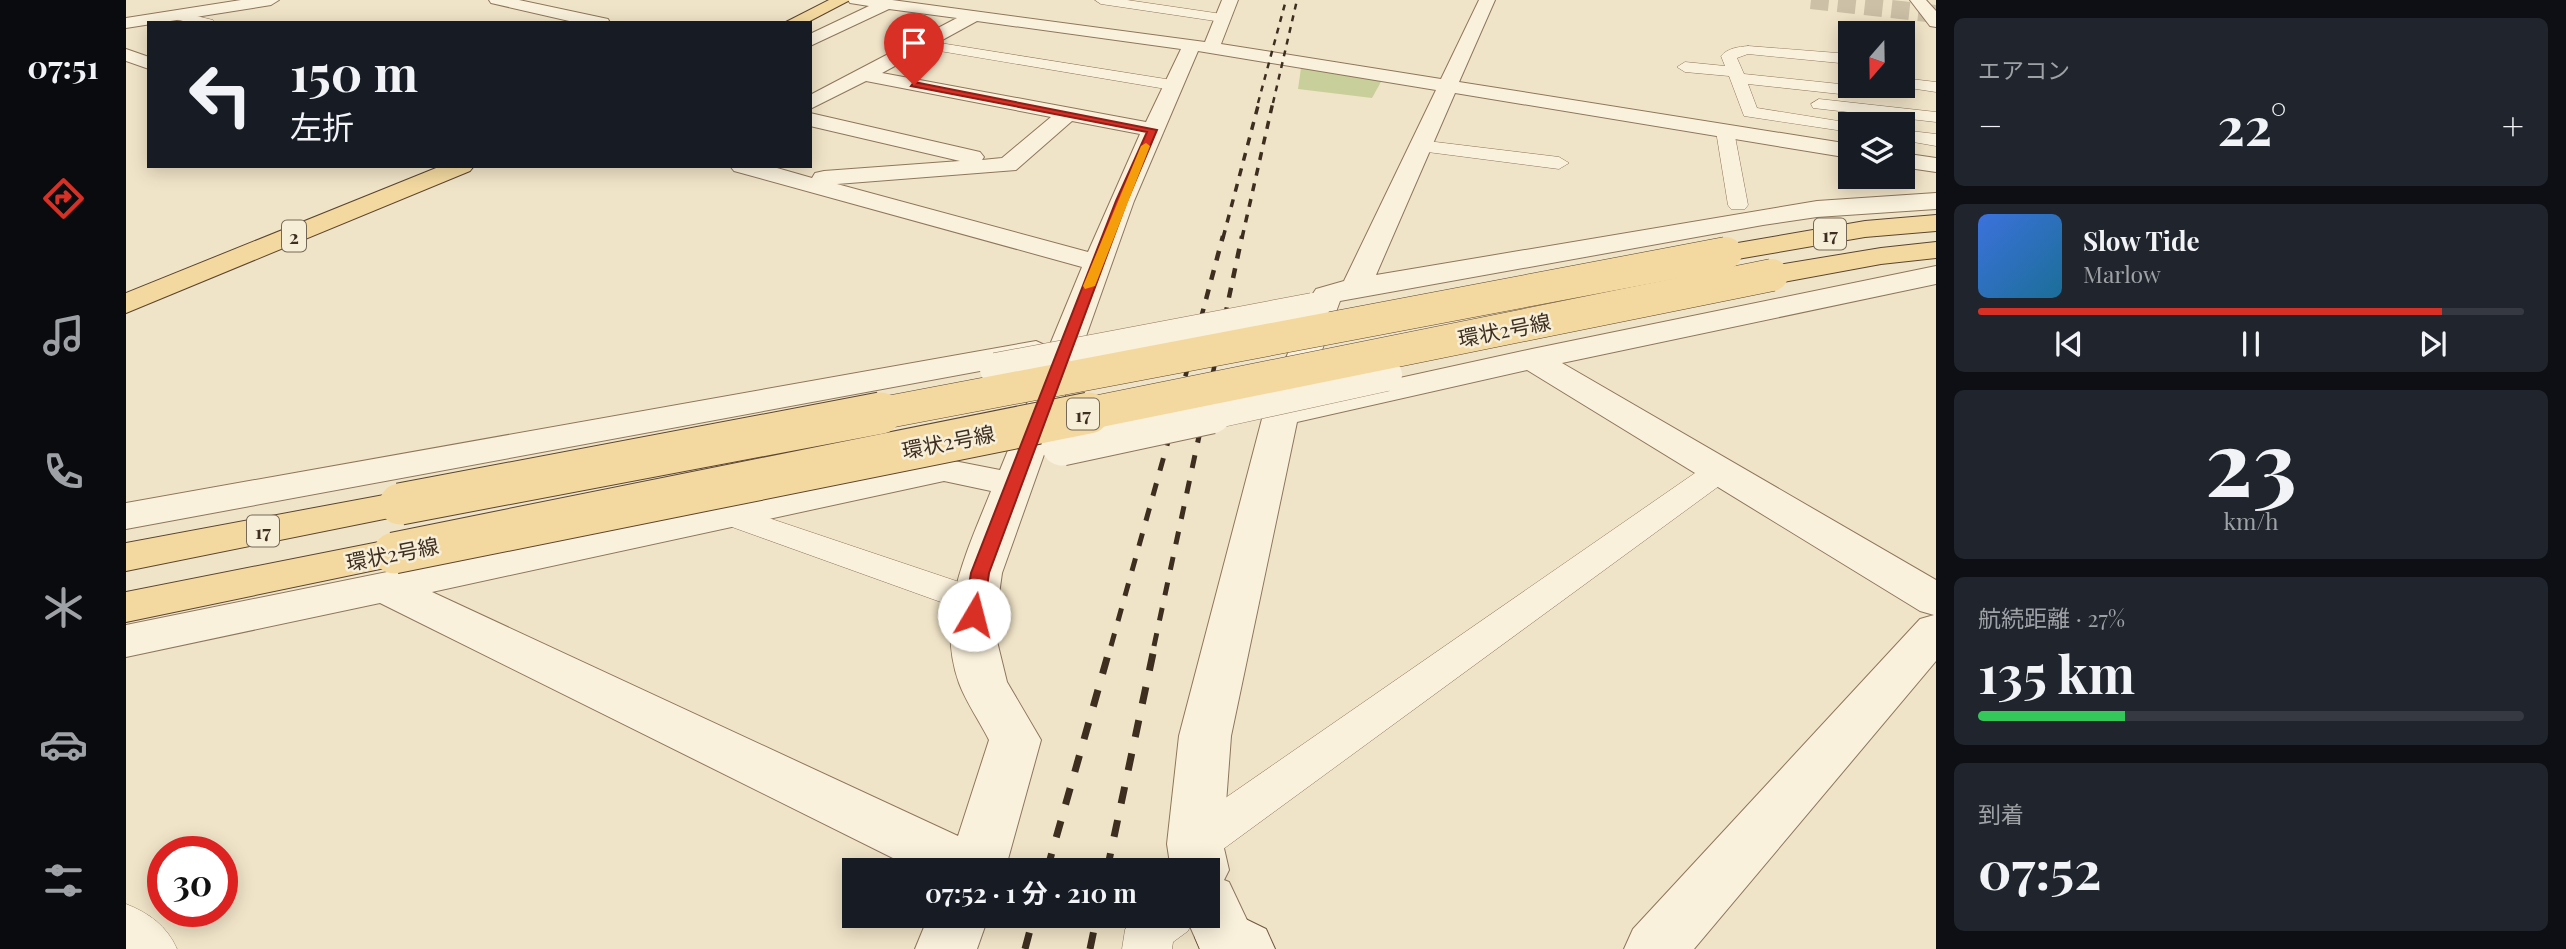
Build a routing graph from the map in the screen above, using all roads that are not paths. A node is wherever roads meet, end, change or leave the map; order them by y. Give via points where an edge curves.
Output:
1 (271, 0) edge
2 (497, 0) edge
3 (842, 0) edge
4 (856, 0) edge
5 (1101, 0) edge
6 (1230, 0) edge
7 (1476, 0) edge
8 (1486, 0) edge
9 (1918, 0) edge
10 (887, 4) junction
11 (180, 16) junction
12 (974, 16) junction
13 (1222, 18) junction
14 (200, 21) edge
15 (593, 21) edge
16 (796, 21) edge
17 (1936, 22) edge
18 (126, 23) edge
19 (812, 40) edge
20 (921, 44) junction
21 (1201, 47) junction
22 (126, 55) edge
23 (1838, 58) edge
24 (147, 62) edge
25 (1685, 66) dead end
26 (1734, 69) junction
27 (1838, 69) edge
28 (1915, 73) edge
29 (864, 75) junction
30 (1936, 75) edge
31 (1838, 77) edge
32 (1172, 85) junction
33 (1447, 85) junction
34 (1915, 85) edge
35 (1936, 87) edge
36 (1859, 100) junction
37 (812, 102) edge
38 (1747, 104) junction
39 (1936, 108) edge
40 (1841, 112) edge
41 (1887, 112) edge
42 (1915, 113) edge
43 (1067, 114) junction
44 (1915, 117) edge
45 (1936, 117) edge
46 (812, 119) edge
47 (1915, 122) edge
48 (1838, 124) edge
49 (1936, 129) edge
50 (1153, 130) junction
51 (1725, 131) junction
52 (1759, 137) junction
53 (1915, 137) edge
54 (1936, 140) edge
55 (1419, 146) junction
56 (1838, 149) edge
57 (1915, 162) edge
58 (1559, 163) dead end
59 (1008, 165) junction
60 (1936, 165) edge
61 (457, 168) edge
62 (749, 168) edge
63 (794, 180) junction
64 (1936, 201) edge
65 (1738, 205) dead end
66 (1936, 223) edge
67 (1936, 250) edge
68 (1098, 263) junction
69 (1936, 275) edge
70 (1356, 287) junction
71 (126, 304) edge
72 (1313, 309) dead end
73 (1066, 346) junction
74 (1532, 359) junction
75 (996, 369) dead end
76 (1386, 375) dead end
77 (1281, 415) junction
78 (1062, 446) dead end
79 (1720, 471) junction
80 (1013, 484) junction
81 (730, 515) junction
82 (126, 516) edge
83 (126, 557) edge
84 (389, 570) junction
85 (1936, 600) edge
86 (976, 601) junction
87 (126, 607) edge
88 (1936, 630) edge
89 (126, 641) edge
90 (1197, 857) edge
91 (952, 858) edge
92 (979, 858) edge
93 (126, 927) edge
94 (954, 928) edge
95 (1153, 928) edge
96 (152, 949) edge
97 (946, 949) edge
98 (1147, 949) edge
99 (1655, 949) edge

1 - 11 street
2 - 15 street
3 - 16 main road
4 - 10 street
5 - 13 lane
6 - 13 street
7 - 8 lane
8 - 33 street
9 - 17 street
10 - 12 street
10 - 19 street
11 - 14 lane
11 - 18 street
12 - 20 street
12 - 21 street
13 - 21 street
20 - 29 street
20 - 32 lane
21 - 32 street
21 - 33 street
22 - 24 street
23 - 26 lane via 1748,50 1732,53
25 - 26 lane
26 - 27 lane via 1808,64
26 - 31 lane
26 - 36 lane via 1785,91
26 - 38 lane
28 - 30 lane
29 - 37 street
29 - 43 street
32 - 50 street
33 - 51 street
33 - 55 street
34 - 35 lane
36 - 38 lane
36 - 41 lane
38 - 40 lane
38 - 48 lane
38 - 52 lane
39 - 42 lane
43 - 50 street
43 - 59 street
44 - 45 lane
46 - 59 street
47 - 49 lane
50 - 68 street
51 - 52 street
51 - 65 lane
52 - 56 street
53 - 54 lane
55 - 58 lane
55 - 70 street
57 - 60 street
59 - 63 street
61 - 71 main road, 2
62 - 63 street
63 - 68 street
64 - 70 street via 1763,217
66 - 83 main road, 環状2号線 / 17, bridge via 1846,231 1726,253
67 - 84 main road, 環状2号線 / 17, bridge via 1772,275
68 - 73 street
69 - 74 street
70 - 77 street via 1327,295
72 - 75 street, bridge
73 - 80 street
73 - 82 street
74 - 77 street
74 - 79 street
76 - 78 street, bridge
77 - 90 street via 1205,736
79 - 85 street
79 - 90 lane
80 - 81 street via 944,470
80 - 86 street via 980,573
81 - 84 street
81 - 86 lane
84 - 87 main road, 環状2号線 / 17
84 - 89 street
84 - 91 street
86 - 92 street via 971,629 983,683 1015,740
88 - 99 street
93 - 96 lane
94 - 97 street
95 - 98 lane

